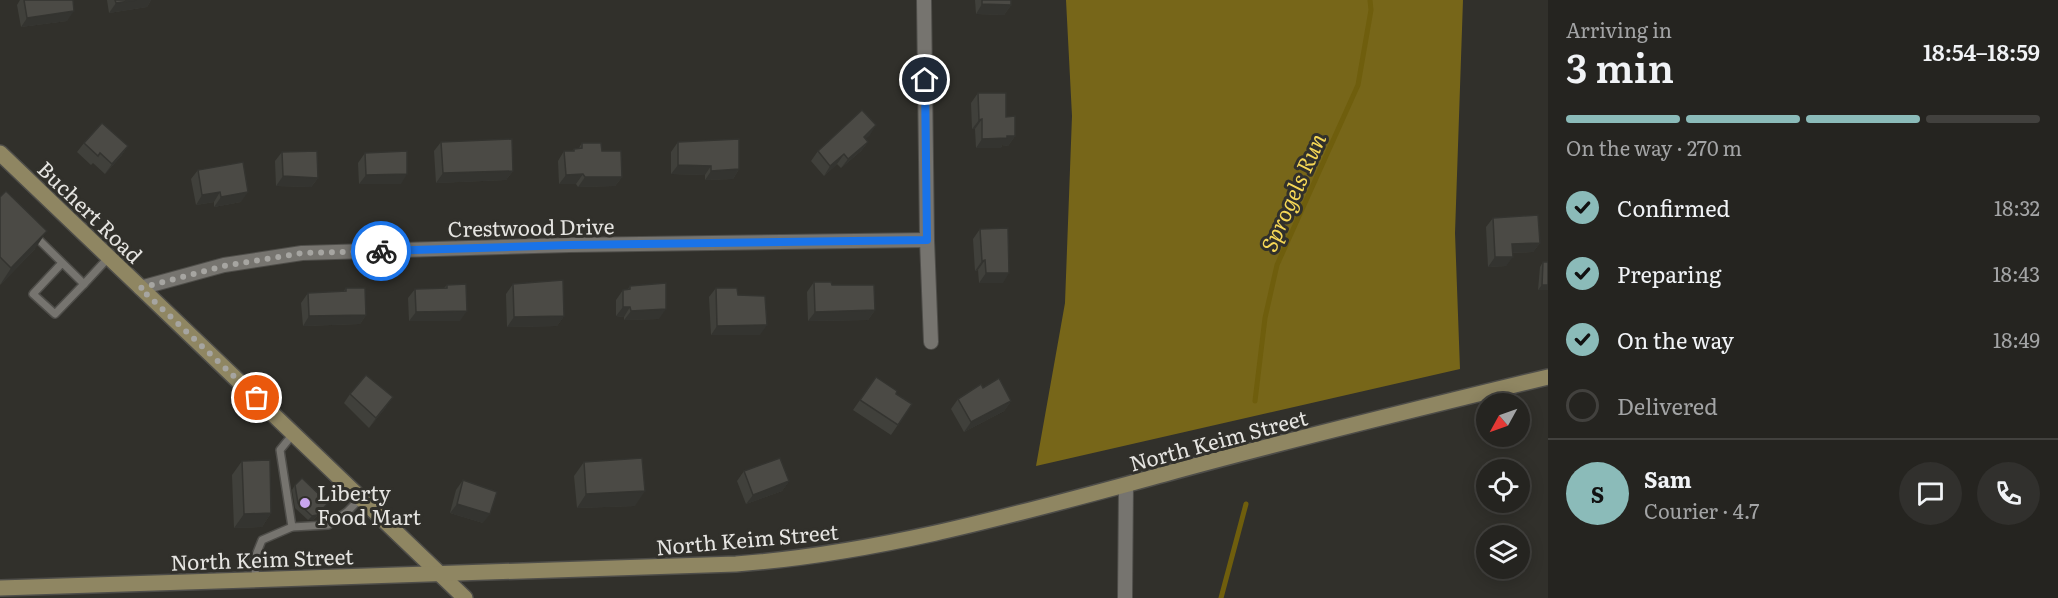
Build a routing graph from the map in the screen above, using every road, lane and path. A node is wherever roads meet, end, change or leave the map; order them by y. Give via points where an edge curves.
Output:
1 (924, 0) edge
2 (0, 153) edge
3 (31, 233) edge
4 (927, 240) junction
5 (109, 257) junction
6 (62, 263) junction
7 (84, 284) junction
8 (140, 288) junction
9 (931, 342) dead end
10 (1548, 377) edge
11 (293, 433) junction
12 (1126, 485) junction
13 (362, 498) junction
14 (292, 527) junction
15 (439, 573) junction
16 (255, 579) junction
17 (0, 588) edge
18 (465, 598) edge
19 (1125, 598) edge

1 - 4 street
2 - 5 street, Buchert Road
3 - 6 lane
4 - 8 street, Crestwood Drive via 302,253 224,266
4 - 9 street
5 - 7 lane
5 - 8 street, Buchert Road
6 - 7 lane
6 - 7 lane via 33,294 56,314
8 - 11 street, Buchert Road
10 - 12 street, North Keim Street
11 - 13 street, Buchert Road
11 - 14 lane via 280,450
12 - 15 street, North Keim Street via 911,540 807,557 736,564
12 - 19 street
13 - 14 lane via 328,525
13 - 15 street, Buchert Road
14 - 16 lane via 262,540 254,560
15 - 16 street, North Keim Street
15 - 18 street, Buchert Road
16 - 17 street, North Keim Street

